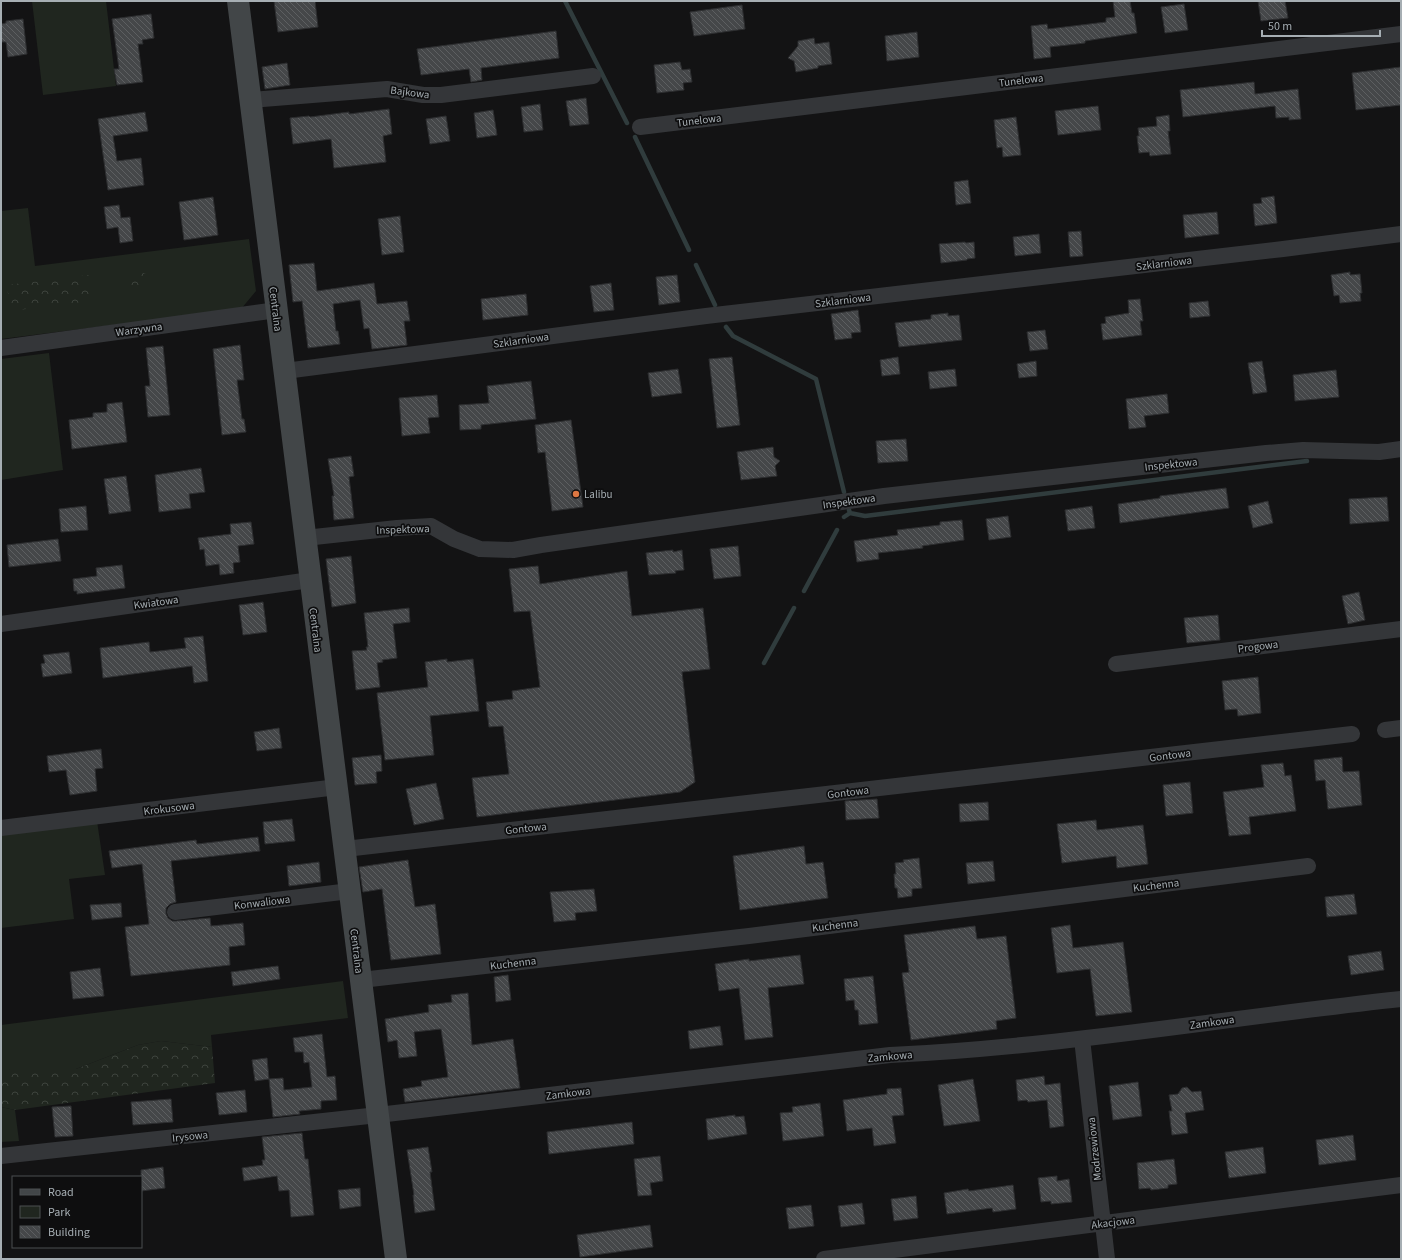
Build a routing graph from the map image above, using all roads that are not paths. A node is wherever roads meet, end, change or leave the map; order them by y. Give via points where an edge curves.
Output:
1 (238, 1) edge
2 (1401, 34) edge
3 (593, 76) dead end
4 (250, 100) junction
5 (640, 127) dead end
6 (1401, 234) edge
7 (276, 310) junction
8 (1, 348) edge
9 (285, 371) junction
10 (1401, 449) edge
11 (305, 538) junction
12 (310, 580) junction
13 (1, 624) edge
14 (1401, 629) edge
15 (1116, 664) dead end
16 (1401, 728) edge
17 (1385, 730) dead end
18 (1352, 734) dead end
19 (337, 787) junction
20 (1, 828) edge
21 (345, 849) junction
22 (1308, 866) dead end
23 (350, 891) junction
24 (175, 912) dead end
25 (361, 980) junction
26 (1401, 999) edge
27 (1082, 1039) junction
28 (378, 1115) junction
29 (1, 1156) edge
30 (1401, 1185) edge
31 (1103, 1223) junction
32 (396, 1259) edge
33 (824, 1259) edge
34 (1107, 1259) edge

1 - 4 street, Centralna
2 - 5 street, Tunelowa
3 - 4 street, Bajkowa via 441,95 423,95 388,89
4 - 7 street, Centralna
6 - 9 street, Szklarniowa via 706,316
7 - 8 street, Warzywna
7 - 9 street, Centralna
9 - 11 street, Centralna
10 - 11 street, Inspektowa via 1378,452 1303,450 891,495 514,550 480,549 431,526
11 - 12 street, Centralna
12 - 13 street, Kwiatowa
12 - 19 street, Centralna
14 - 15 street, Progowa
16 - 17 street
18 - 21 street, Gontowa
19 - 20 street, Krokusowa
19 - 21 street, Centralna
21 - 23 street, Centralna
22 - 25 street, Kuchenna via 749,936
23 - 24 street, Konwaliowa
23 - 25 street, Centralna
25 - 28 street, Centralna
26 - 27 street, Zamkowa
27 - 28 street, Zamkowa via 890,1055
27 - 31 street, Modrzewiowa
28 - 29 street, Irysowa
28 - 32 street, Centralna
30 - 31 street, Akacjowa
31 - 33 street, Akacjowa
31 - 34 street, Modrzewiowa

